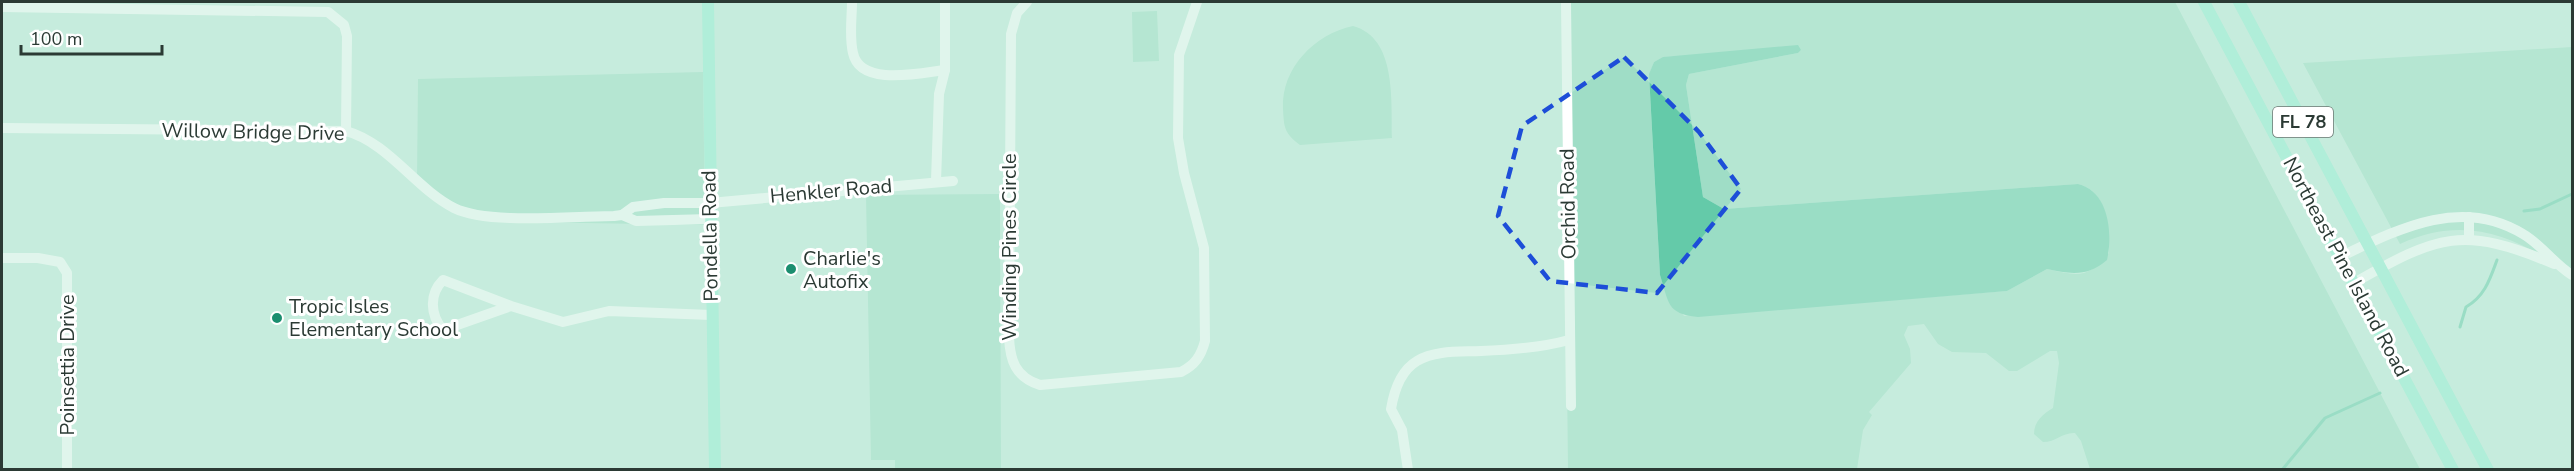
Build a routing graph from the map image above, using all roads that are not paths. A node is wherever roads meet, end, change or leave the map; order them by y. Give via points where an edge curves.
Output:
1 (708, 2) edge
2 (852, 2) edge
3 (945, 2) edge
4 (1027, 2) edge
5 (1197, 2) edge
6 (1566, 2) edge
7 (2204, 2) edge
8 (2239, 2) edge
9 (74, 5) edge
10 (2, 7) edge
11 (945, 70) junction
12 (2, 128) edge
13 (346, 131) junction
14 (936, 181) junction
15 (953, 181) dead end
16 (710, 203) junction
17 (622, 215) junction
18 (2469, 217) junction
19 (710, 219) junction
20 (2469, 239) junction
21 (2368, 243) junction
22 (2340, 257) junction
23 (2, 258) edge
24 (2381, 267) junction
25 (2560, 267) junction
26 (2572, 275) edge
27 (2354, 283) junction
28 (512, 306) junction
29 (711, 315) junction
30 (1569, 340) junction
31 (1571, 406) dead end
32 (67, 470) edge
33 (716, 470) edge
34 (1408, 470) edge
35 (2453, 470) edge
36 (2488, 470) edge

1 - 16 main road, Pondella Road
2 - 11 street via 853,53 865,70 886,75
3 - 11 street
4 - 5 street, Winding Pines Circle via 1017,13 1011,34 1009,337 1013,364 1024,378 1040,385 1181,372 1202,353 1206,341 1206,260 1178,138 1179,55
6 - 30 street, Orchid Road
7 - 22 main road, Northeast Pine Island Road / FL 78
8 - 21 main road, Northeast Pine Island Road / FL 78
9 - 10 street
9 - 13 street via 328,12 344,25 347,36
11 - 14 street via 939,94
12 - 13 street, Willow Bridge Drive
13 - 17 street, Willow Bridge Drive via 368,140 444,202 465,213 488,217
14 - 15 street, Henkler Road
14 - 16 street, Henkler Road
16 - 17 street, Willow Bridge Drive via 633,207
16 - 19 main road, Pondella Road
17 - 19 street, Willow Bridge Drive via 636,221
18 - 20 street
18 - 21 street via 2425,220
18 - 25 street via 2491,220 2524,234
19 - 29 main road, Pondella Road
20 - 24 street via 2426,246
20 - 25 street via 2505,245
21 - 22 street
21 - 24 main road, Northeast Pine Island Road / FL 78
22 - 27 main road, Northeast Pine Island Road / FL 78
23 - 32 street, Poinsettia Drive via 60,262 67,273
24 - 27 street
24 - 36 main road, Northeast Pine Island Road / FL 78
25 - 26 street
27 - 35 main road, Northeast Pine Island Road / FL 78
28 - 28 street via 443,280 435,287 432,299 435,320 443,330
28 - 29 street via 563,322 609,311
29 - 33 main road, Pondella Road
30 - 31 street, Orchid Road
30 - 34 street via 1528,348 1459,351 1415,362 1398,384 1391,409 1402,430

